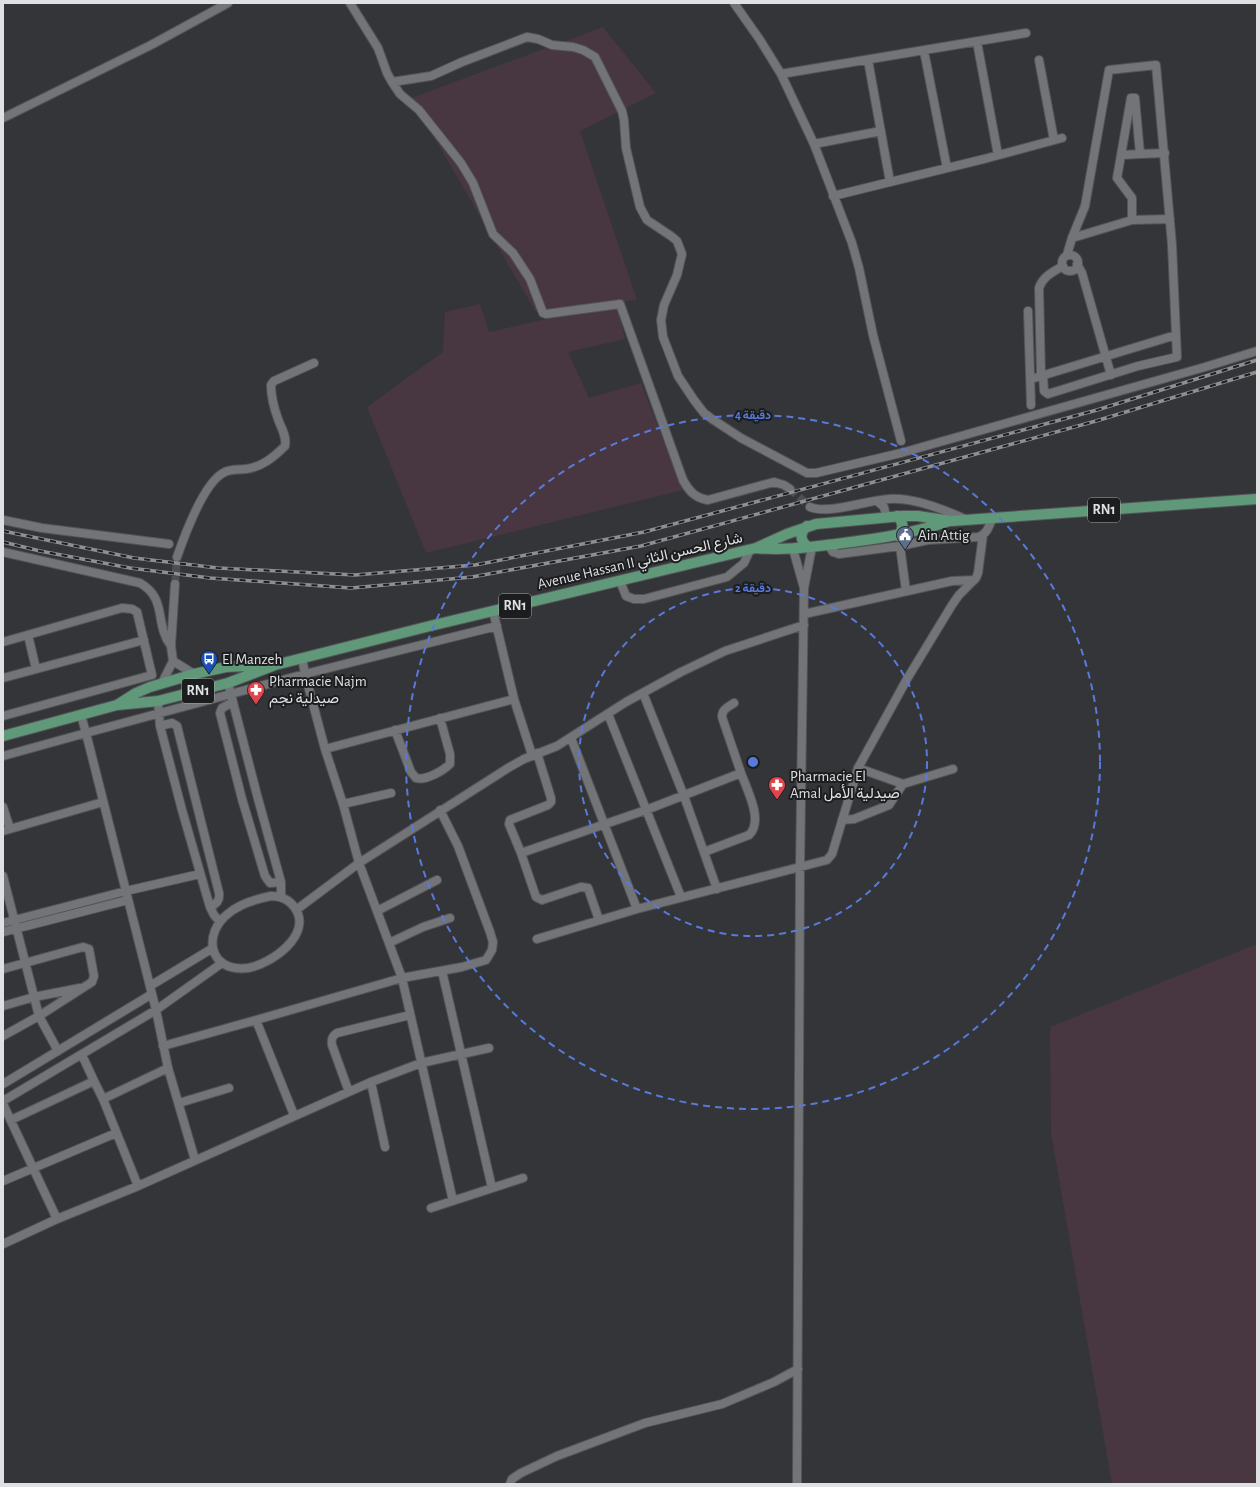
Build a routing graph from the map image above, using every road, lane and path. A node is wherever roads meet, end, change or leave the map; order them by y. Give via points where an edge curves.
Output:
1 (228, 3) edge
2 (350, 3) edge
3 (734, 3) edge
4 (1026, 33) dead end
5 (977, 42) junction
6 (924, 51) junction
7 (868, 60) junction
8 (1039, 60) dead end
9 (781, 74) junction
10 (392, 82) junction
11 (3, 118) edge
12 (881, 131) junction
13 (814, 144) junction
14 (1165, 153) junction
15 (1140, 154) junction
16 (998, 155) junction
17 (1121, 156) junction
18 (947, 168) junction
19 (890, 182) junction
20 (833, 196) junction
21 (1170, 219) junction
22 (1132, 220) junction
23 (1072, 238) junction
24 (1067, 255) junction
25 (1077, 264) junction
26 (1063, 266) junction
27 (1028, 311) dead end
28 (1176, 336) junction
29 (1257, 350) edge
30 (1106, 356) junction
31 (314, 363) dead end
32 (1042, 375) junction
33 (1111, 375) junction
34 (1030, 379) junction
35 (1031, 405) dead end
36 (901, 441) dead end
37 (790, 489) tunnel mouth
38 (1257, 499) edge
39 (1244, 500) junction
40 (877, 501) junction
41 (1257, 504) edge
42 (810, 507) tunnel mouth
43 (886, 516) junction
44 (897, 516) junction
45 (993, 517) junction
46 (965, 519) junction
47 (3, 520) edge
48 (951, 520) junction
49 (807, 526) junction
50 (984, 535) junction
51 (898, 536) junction
52 (169, 544) dead end
53 (828, 545) junction
54 (900, 546) junction
55 (810, 547) junction
56 (753, 549) junction
57 (793, 549) junction
58 (3, 552) edge
59 (176, 557) tunnel mouth
60 (974, 580) junction
61 (620, 581) junction
62 (175, 584) tunnel mouth
63 (804, 588) junction
64 (906, 591) junction
65 (493, 611) junction
66 (804, 614) junction
67 (804, 625) junction
68 (497, 626) junction
69 (28, 635) junction
70 (144, 640) junction
71 (3, 642) edge
72 (171, 646) junction
73 (302, 658) junction
74 (173, 661) junction
75 (275, 665) junction
76 (225, 667) junction
77 (36, 669) junction
78 (194, 674) junction
79 (305, 674) junction
80 (3, 678) edge
81 (162, 683) junction
82 (228, 683) junction
83 (643, 692) junction
84 (231, 694) junction
85 (514, 699) junction
86 (158, 701) junction
87 (233, 702) junction
88 (734, 704) dead end
89 (117, 705) junction
90 (81, 714) junction
91 (158, 714) junction
92 (608, 714) junction
93 (3, 716) edge
94 (440, 718) junction
95 (160, 726) junction
96 (395, 730) junction
97 (86, 733) junction
98 (3, 736) edge
99 (571, 738) junction
100 (325, 749) junction
101 (534, 754) junction
102 (3, 756) edge
103 (858, 768) junction
104 (953, 769) dead end
105 (741, 773) junction
106 (903, 784) junction
107 (391, 793) dead end
108 (256, 795) junction
109 (684, 796) junction
110 (242, 799) junction
111 (103, 802) junction
112 (343, 804) junction
113 (196, 806) junction
114 (3, 807) edge
115 (182, 810) junction
116 (440, 810) junction
117 (646, 810) junction
118 (842, 820) junction
119 (605, 825) junction
120 (7, 830) edge
121 (704, 852) junction
122 (521, 853) junction
123 (359, 863) junction
124 (800, 868) junction
125 (200, 874) junction
126 (3, 876) edge
127 (437, 880) dead end
128 (281, 882) junction
129 (717, 889) junction
130 (127, 896) junction
131 (281, 897) junction
132 (681, 897) junction
133 (210, 907) junction
134 (637, 909) junction
135 (296, 910) junction
136 (377, 911) junction
137 (450, 918) dead end
138 (15, 920) junction
139 (599, 920) junction
140 (220, 922) junction
141 (3, 923) edge
142 (18, 928) junction
143 (3, 932) edge
144 (536, 939) dead end
145 (389, 943) junction
146 (213, 948) junction
147 (26, 962) junction
148 (222, 963) junction
149 (3, 969) edge
150 (442, 971) junction
151 (402, 978) junction
152 (84, 987) junction
153 (151, 990) junction
154 (34, 998) junction
155 (3, 1006) edge
156 (156, 1010) junction
157 (410, 1015) junction
158 (39, 1016) junction
159 (256, 1020) junction
160 (3, 1036) edge
161 (163, 1046) junction
162 (489, 1048) dead end
163 (58, 1051) junction
164 (82, 1054) junction
165 (461, 1054) junction
166 (421, 1063) junction
167 (168, 1068) junction
168 (94, 1081) junction
169 (371, 1082) junction
170 (3, 1084) edge
171 (229, 1088) dead end
172 (349, 1092) junction
173 (103, 1099) junction
174 (3, 1103) edge
175 (179, 1103) junction
176 (294, 1115) junction
177 (11, 1120) junction
178 (116, 1133) junction
179 (385, 1147) dead end
180 (195, 1160) junction
181 (32, 1168) junction
182 (523, 1178) dead end
183 (3, 1181) edge
184 (138, 1186) junction
185 (492, 1188) junction
186 (453, 1201) junction
187 (430, 1208) dead end
188 (57, 1219) junction
189 (3, 1244) edge
190 (798, 1369) junction
191 (510, 1484) edge
192 (797, 1484) edge

1 - 11 street via 151,45
2 - 10 street via 378,48
3 - 9 street
4 - 5 street
5 - 6 street
5 - 16 street
6 - 7 street
6 - 18 street
7 - 9 street
7 - 12 street
8 - 16 street via 1058,139
9 - 13 street
10 - 29 street via 430,76 527,37 552,45 573,47 595,57 622,111 627,153 640,207 647,220 677,241 682,254 661,320 663,337 678,376 704,413 741,438 807,473 902,453
10 - 37 street via 400,94 419,110 461,163 473,183 493,234 513,254 530,279 543,313 620,304 683,480 692,493 700,499 708,500 774,482
12 - 13 street
12 - 19 street
13 - 20 street
14 - 15 street
14 - 21 street
14 - 23 street via 1156,65 1109,70 1085,206
15 - 17 street
15 - 17 street via 1135,98 1131,98
16 - 18 street
17 - 22 street via 1117,178 1132,198
18 - 19 street
19 - 20 street
20 - 36 street via 856,257 873,335
21 - 22 street
21 - 28 street
22 - 23 street
23 - 24 street
24 - 25 street via 1075,257
24 - 26 street via 1062,261
25 - 26 street via 1072,270 1067,270
25 - 30 street via 1082,273
26 - 32 street via 1046,276 1039,288
27 - 34 street
28 - 30 street
28 - 33 street via 1177,357
30 - 32 street
30 - 33 street
31 - 59 street via 274,381 271,385 278,421 286,438 285,446 260,465 228,471 210,484 188,526
32 - 33 street via 1044,391 1048,394
32 - 34 street
34 - 35 street
38 - 39 main road, Avenue Hassan II شارع الحسن الثاني / RN1
39 - 41 main road
39 - 45 main road, Avenue Hassan II شارع الحسن الثاني / RN1
40 - 42 street via 822,510
40 - 43 street via 884,507
40 - 46 street via 902,500 943,510
43 - 44 main road, Avenue Hassan II شارع الحسن الثاني / RN1
43 - 49 main road, Avenue Hassan II شارع الحسن الثاني / RN1
44 - 48 main road, Avenue Hassan II شارع الحسن الثاني / RN1
44 - 51 main road via 902,520 903,526
45 - 46 main road, Avenue Hassan II شارع الحسن الثاني / RN1
45 - 50 street
46 - 48 main road, Avenue Hassan II شارع الحسن الثاني / RN1
47 - 52 street via 42,528
48 - 51 main road, Avenue Hassan II شارع الحسن الثاني / RN1
49 - 55 main road via 801,538 803,544
49 - 56 main road, Avenue Hassan II شارع الحسن الثاني / RN1
50 - 54 street via 928,540
50 - 60 street via 979,569
51 - 53 main road, Avenue Hassan II شارع الحسن الثاني / RN1
53 - 54 street via 833,552 839,554
53 - 55 main road, Avenue Hassan II شارع الحسن الثاني / RN1
54 - 64 street
55 - 57 main road, Avenue Hassan II شارع الحسن الثاني / RN1
55 - 63 street
56 - 57 main road, Avenue Hassan II شارع الحسن الثاني / RN1
56 - 61 main road, Avenue Hassan II شارع الحسن الثاني / RN1
56 - 61 street via 744,563 727,577 644,599 626,596
57 - 63 street
58 - 72 street via 140,583 155,596 163,630
60 - 64 street via 952,581
60 - 103 street via 952,605 907,679
61 - 65 main road, Avenue Hassan II شارع الحسن الثاني / RN1
62 - 72 street
63 - 66 street
64 - 66 street
65 - 68 street
65 - 73 main road, Avenue Hassan II شارع الحسن الثاني / RN1
66 - 67 street
67 - 83 street via 725,651
67 - 124 street
68 - 79 street
68 - 85 street
69 - 70 street via 125,607 137,612
69 - 71 street
69 - 77 street
70 - 77 street
70 - 93 street via 152,675
72 - 74 street
73 - 75 main road, Avenue Hassan II شارع الحسن الثاني / RN1
73 - 79 street
74 - 78 street
74 - 81 street
75 - 76 main road, Avenue Hassan II شارع الحسن الثاني / RN1
75 - 82 main road, Avenue Hassan II شارع الحسن الثاني / RN1
76 - 78 main road, Avenue Hassan II شارع الحسن الثاني / RN1
76 - 82 main road via 230,675
77 - 80 street
78 - 81 main road, Avenue Hassan II شارع الحسن الثاني / RN1
79 - 84 street
79 - 100 street
81 - 86 main road via 156,692
81 - 89 main road, Avenue Hassan II شارع الحسن الثاني / RN1 via 136,693
82 - 84 street
82 - 86 main road, Avenue Hassan II شارع الحسن الثاني / RN1
83 - 92 street
83 - 109 street
84 - 87 street
84 - 91 street
85 - 94 street
85 - 101 street
86 - 89 main road, Avenue Hassan II شارع الحسن الثاني / RN1
86 - 91 street
87 - 108 street
87 - 110 street via 222,708 220,713
88 - 105 street via 725,709 722,716
89 - 90 main road, Avenue Hassan II شارع الحسن الثاني / RN1
90 - 97 street
90 - 98 main road, Avenue Hassan II شارع الحسن الثاني / RN1
91 - 95 street
91 - 97 street
92 - 99 street
92 - 117 street
94 - 96 street
94 - 96 street via 450,754 450,764 423,778 416,778 411,772
95 - 113 street via 172,723 177,726
95 - 115 street
96 - 100 street
97 - 102 street
97 - 111 street
99 - 101 street
99 - 119 street
100 - 112 street
101 - 116 street
101 - 122 street via 552,798 548,805 510,820 509,824
103 - 106 street
103 - 118 street
104 - 106 street
105 - 109 street
105 - 121 street via 755,815 755,826 749,835
106 - 118 street via 888,804 854,819
107 - 112 street
108 - 110 street
108 - 128 street
109 - 117 street
109 - 121 street
110 - 128 street via 265,876 270,883
111 - 120 street
111 - 130 street
112 - 123 street
113 - 115 street
113 - 133 street via 220,898
114 - 120 street
115 - 125 street
116 - 123 street
116 - 150 street via 458,846 493,942 486,960
117 - 119 street
117 - 132 street
118 - 124 street via 828,860
119 - 122 street
119 - 134 street
121 - 129 street
122 - 139 street via 536,897 542,900 581,887 588,888
123 - 135 street
123 - 136 street
124 - 129 street
124 - 190 street
125 - 130 street
125 - 133 street
126 - 138 street
127 - 136 street
128 - 131 street
129 - 132 street
130 - 138 street
130 - 142 street
130 - 153 street
131 - 135 street via 290,902
131 - 140 street via 271,896 249,902 229,913
132 - 134 street
133 - 140 street
134 - 139 street
135 - 148 street via 299,920 296,934 275,956 248,968 230,968
136 - 145 street
137 - 145 street
138 - 141 street
138 - 142 street
139 - 144 street
140 - 146 street via 215,932
142 - 143 street
142 - 147 street
145 - 151 street
146 - 148 street
146 - 153 street
147 - 149 street
147 - 152 street via 83,946 89,949 94,976 92,982
147 - 154 street
148 - 156 street
150 - 151 street
150 - 165 street
151 - 157 street
151 - 159 street
152 - 154 street
152 - 158 street
153 - 156 street
153 - 163 street
154 - 155 street
154 - 158 street
156 - 161 street
156 - 164 street
157 - 166 street
157 - 172 street via 334,1035 332,1045
158 - 160 street
158 - 163 street
159 - 161 street
159 - 176 street
161 - 167 street
162 - 165 street
163 - 170 street
164 - 168 street
164 - 174 street
165 - 166 street
165 - 185 street
166 - 169 street
166 - 186 street
167 - 173 street
167 - 175 street
168 - 173 street
168 - 177 street
169 - 172 street
169 - 179 street
171 - 175 street
172 - 176 street
173 - 178 street
174 - 177 street
175 - 180 street
176 - 180 street
177 - 181 street
178 - 181 street
178 - 184 street
180 - 184 street
181 - 183 street
181 - 188 street
182 - 185 street
184 - 188 street
185 - 186 street
186 - 187 street
188 - 189 street
190 - 191 street via 722,1404 645,1423 557,1456 522,1473 512,1479
190 - 192 street

